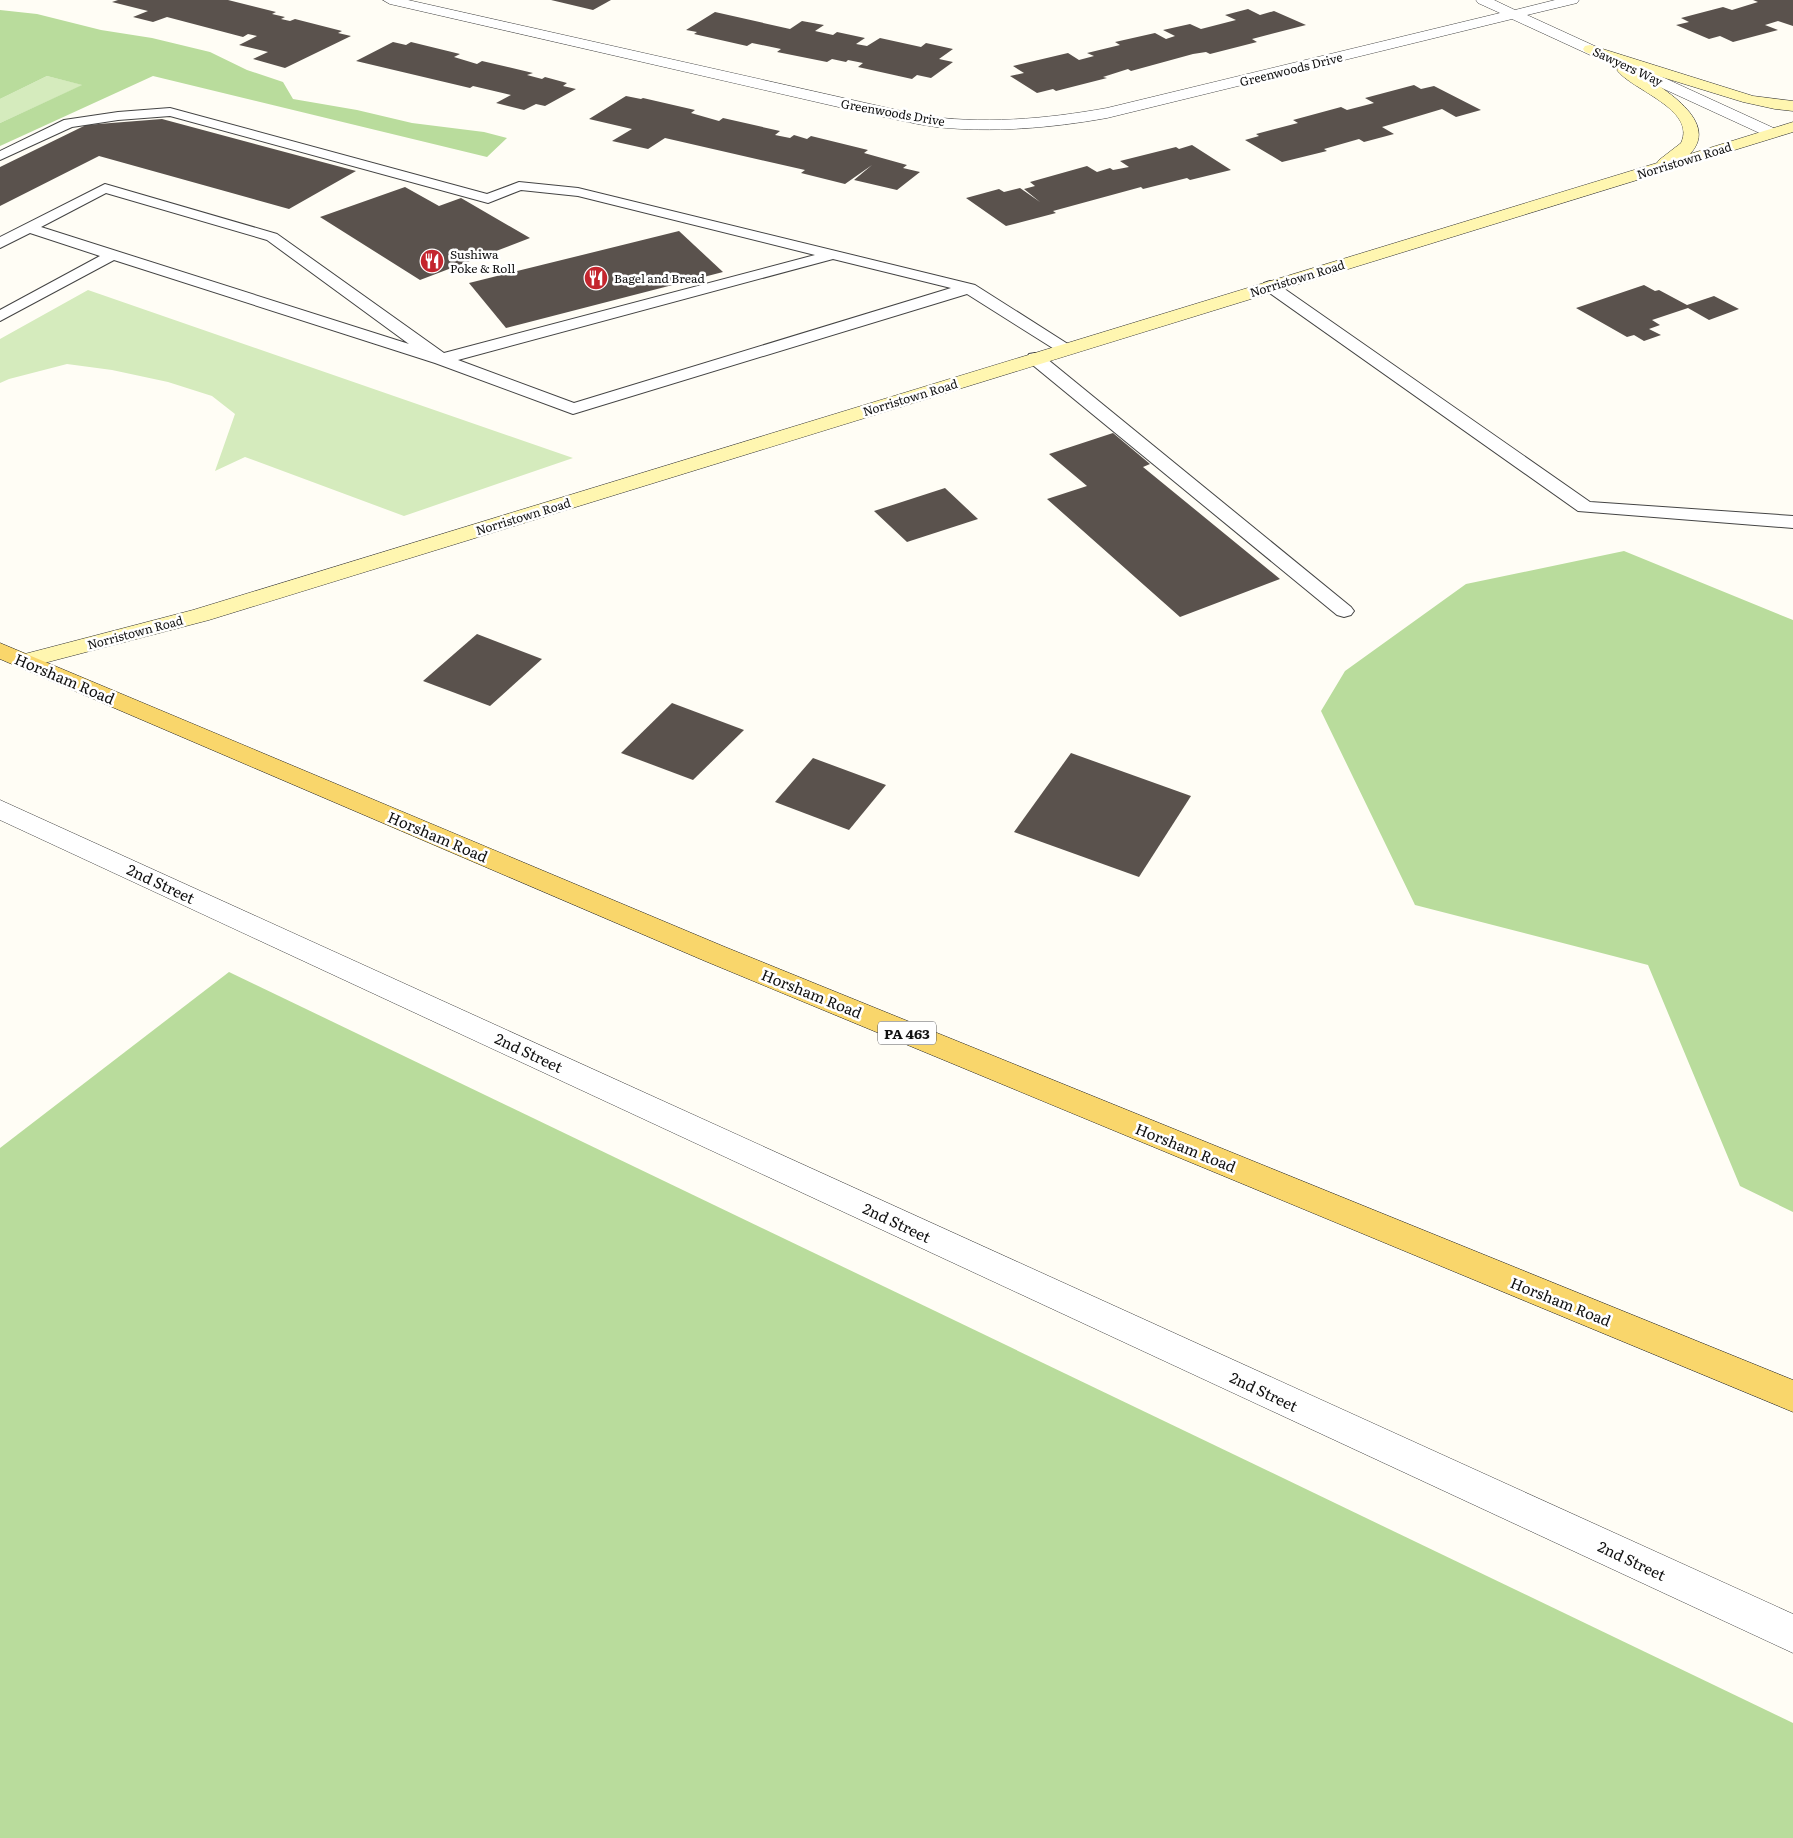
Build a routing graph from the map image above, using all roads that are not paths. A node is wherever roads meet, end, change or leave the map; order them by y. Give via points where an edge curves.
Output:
1 (390, 0) edge
2 (440, 0) edge
3 (1484, 0) edge
4 (1572, 0) edge
5 (425, 7) junction
6 (1514, 14) junction
7 (1590, 49) junction
8 (1793, 106) edge
9 (1793, 127) edge
10 (1772, 133) junction
11 (0, 156) edge
12 (1655, 169) junction
13 (28, 228) junction
14 (0, 243) edge
15 (113, 255) junction
16 (832, 255) junction
17 (1270, 286) junction
18 (969, 288) junction
19 (0, 316) edge
20 (1065, 349) junction
21 (1035, 358) junction
22 (441, 359) junction
23 (1793, 522) edge
24 (1344, 611) dead end
25 (13, 656) edge
26 (0, 809) edge
27 (1793, 1396) edge
28 (1793, 1634) edge

1 - 5 street, Greenwoods Drive
2 - 5 street
3 - 6 street, Sawyers Way
4 - 6 street, Greenwoods Drive
5 - 6 street, Greenwoods Drive via 869,109 936,122 1010,125 1063,121 1107,113
6 - 7 street, Sawyers Way
7 - 8 main road via 1758,102
7 - 10 street, Sawyers Way
7 - 12 main road via 1666,98 1687,120 1691,139 1682,151
9 - 10 main road, Norristown Road
10 - 12 main road, Norristown Road
11 - 16 lane via 69,123 170,112 488,198 518,186 578,192
12 - 17 main road, Norristown Road
13 - 14 lane
13 - 15 lane
13 - 22 lane via 105,188 272,237
15 - 19 lane
15 - 22 lane
16 - 18 lane
16 - 22 lane
17 - 20 main road, Norristown Road
17 - 23 lane via 1585,507
18 - 20 lane
18 - 22 lane via 573,409
20 - 21 main road, Norristown Road
21 - 24 lane
21 - 25 main road, Norristown Road via 201,615
25 - 27 main road, Horsham Road / PA 463 via 716,954
26 - 28 street, 2nd Street

